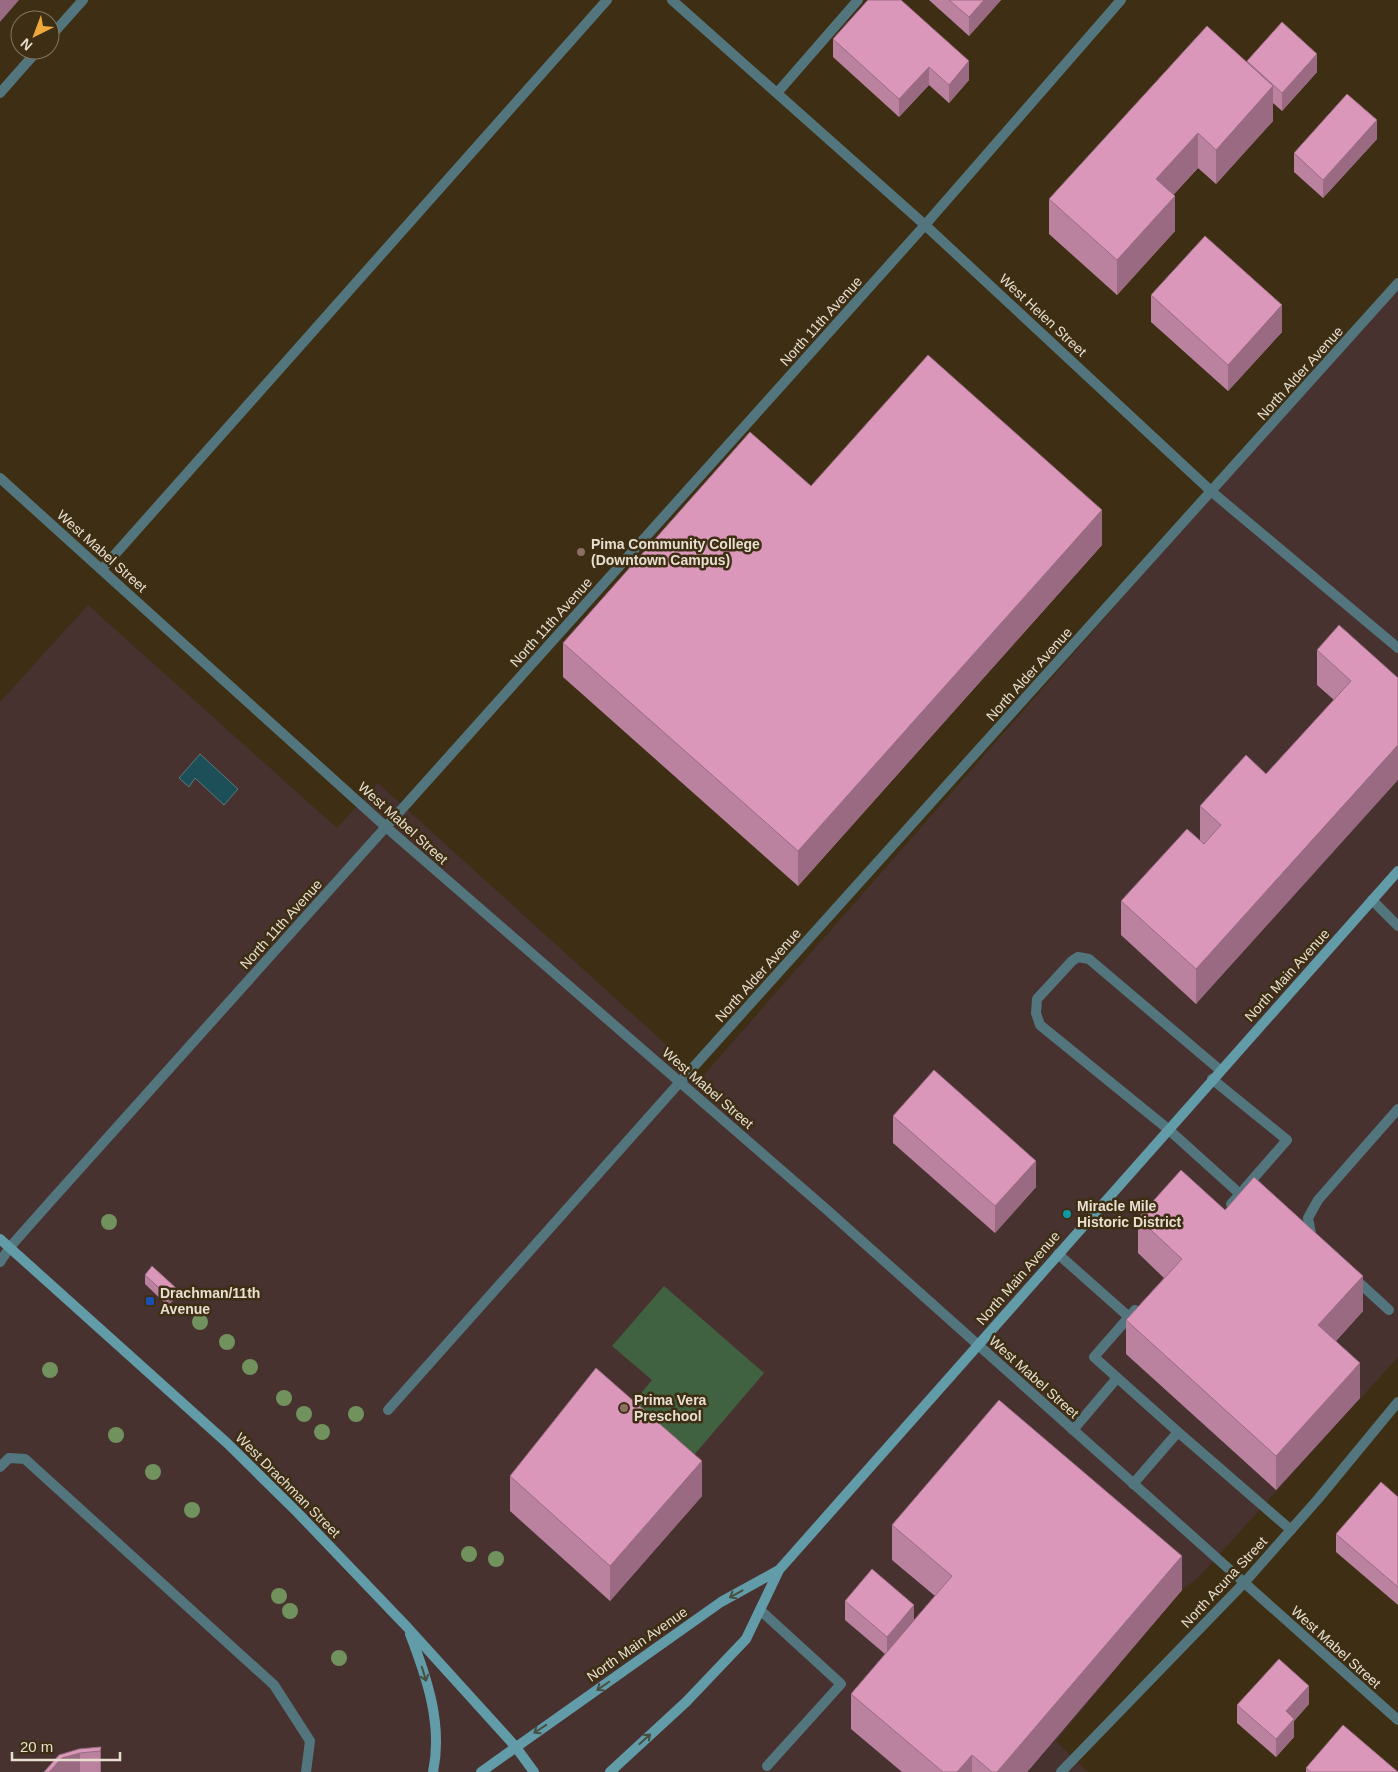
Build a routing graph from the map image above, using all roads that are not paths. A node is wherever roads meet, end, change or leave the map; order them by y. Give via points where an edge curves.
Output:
1 (83, 0) edge
2 (607, 0) edge
3 (672, 0) edge
4 (858, 0) edge
5 (1121, 0) edge
6 (60, 26) edge
7 (29, 60) edge
8 (0, 93) edge
9 (777, 93) junction
10 (925, 225) junction
11 (1398, 283) edge
12 (0, 478) edge
13 (1212, 492) junction
14 (102, 569) junction
15 (1398, 648) edge
16 (386, 827) junction
17 (1398, 871) edge
18 (1372, 900) junction
19 (1398, 926) edge
20 (1220, 1070) junction
21 (1212, 1079) junction
22 (680, 1082) junction
23 (1398, 1108) edge
24 (1168, 1129) junction
25 (1240, 1194) junction
26 (1221, 1215) edge
27 (0, 1239) edge
28 (1318, 1245) edge
29 (10, 1247) junction
30 (1058, 1254) junction
31 (0, 1262) edge
32 (1346, 1271) edge
33 (1140, 1304) edge
34 (1389, 1310) dead end
35 (1129, 1318) junction
36 (977, 1345) junction
37 (1117, 1378) junction
38 (1398, 1402) edge
39 (388, 1410) dead end
40 (1073, 1430) junction
41 (1178, 1432) junction
42 (0, 1467) edge
43 (1133, 1484) junction
44 (1291, 1530) junction
45 (779, 1570) junction
46 (1244, 1583) junction
47 (760, 1610) junction
48 (408, 1628) junction
49 (1398, 1720) edge
50 (515, 1746) junction
51 (768, 1766) dead end
52 (306, 1772) edge
53 (433, 1772) edge
54 (481, 1772) edge
55 (534, 1772) edge
56 (610, 1772) edge
57 (1061, 1772) edge

1 - 6 street
2 - 14 street
3 - 9 street, West Helen Street
4 - 9 street
5 - 10 street, North 11th Avenue
7 - 8 street
9 - 10 street, West Helen Street
10 - 13 street, West Helen Street
10 - 16 street, North 11th Avenue
11 - 13 street, North Alder Avenue
12 - 14 street, West Mabel Street
13 - 15 street, West Helen Street
13 - 22 street, North Alder Avenue
14 - 16 street, West Mabel Street
16 - 22 street, West Mabel Street
16 - 29 street, North 11th Avenue
17 - 18 main road, North Main Avenue
18 - 19 street
18 - 20 main road, North Main Avenue
20 - 21 main road, North Main Avenue
20 - 24 street via 1089,959 1078,957 1072,961 1037,999 1036,1013 1040,1025
21 - 24 main road, North Main Avenue
21 - 25 street via 1287,1140
22 - 36 street, West Mabel Street
22 - 39 street, North Alder Avenue
23 - 28 street via 1318,1200 1308,1218 1311,1238
24 - 25 street
24 - 30 main road, North Main Avenue
25 - 26 street
27 - 29 main road, West Drachman Street
29 - 31 street, North 11th Avenue
29 - 48 main road, West Drachman Street via 228,1443
30 - 35 street
30 - 36 main road, North Main Avenue
32 - 34 street
33 - 35 street
35 - 37 street via 1094,1356
36 - 40 street, West Mabel Street
36 - 45 main road, North Main Avenue
37 - 40 street
37 - 41 street
38 - 44 street, North Acuna Street
40 - 43 street, West Mabel Street
41 - 43 street
41 - 44 street
42 - 52 street via 9,1458 25,1459 274,1685 310,1741
43 - 46 street, West Mabel Street
44 - 46 street, North Acuna Street
45 - 47 main road, North Main Avenue
45 -> 50 main road, North Main Avenue via 721,1602
46 - 49 street, West Mabel Street
46 - 57 street, North Acuna Street
47 - 51 street via 841,1684
56 -> 47 main road, North Main Avenue via 686,1702 746,1639
48 - 50 main road, West Drachman Street
48 -> 53 main road via 434,1705 437,1755
50 - 54 main road, North Main Avenue
50 - 55 main road, West Drachman Street

